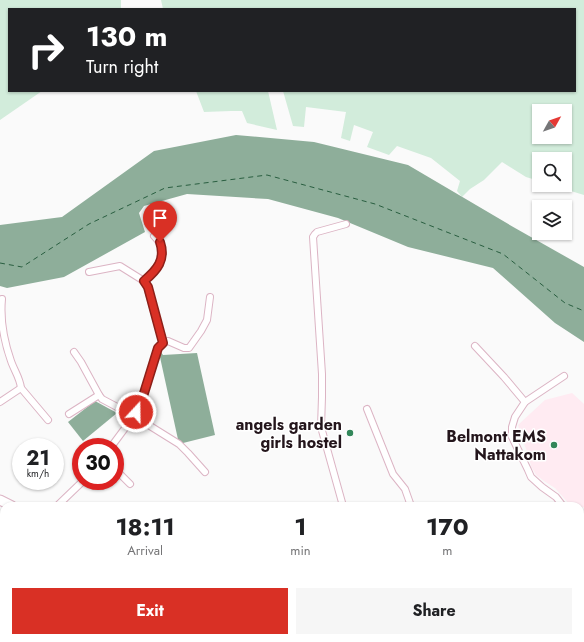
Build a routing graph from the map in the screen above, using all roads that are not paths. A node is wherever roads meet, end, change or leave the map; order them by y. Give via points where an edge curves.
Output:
1 (346, 224) dead end
2 (154, 236) dead end
3 (88, 272) dead end
4 (144, 281) junction
5 (210, 297) dead end
6 (2, 299) dead end
7 (163, 343) junction
8 (475, 346) dead end
9 (74, 352) dead end
10 (564, 376) dead end
11 (21, 388) junction
12 (99, 395) junction
13 (0, 402) edge
14 (525, 402) junction
15 (367, 409) dead end
16 (69, 414) dead end
17 (134, 416) junction
18 (48, 420) dead end
19 (118, 438) edge
20 (205, 472) dead end
21 (124, 478) edge
22 (130, 484) dead end
23 (74, 490) edge
24 (62, 502) edge
25 (342, 502) edge
26 (410, 502) edge
27 (560, 502) edge

1 - 25 street via 317,232 313,237 322,374 321,427
2 - 4 street via 160,242 161,260
3 - 4 street via 120,266
4 - 7 street via 148,287
5 - 7 street via 207,320 189,348 168,341
6 - 11 street via 3,336
7 - 17 street via 158,348 140,406
8 - 14 street
9 - 12 street
10 - 14 street
11 - 13 street
11 - 18 street
12 - 16 street
12 - 17 street
14 - 27 street via 515,417 512,437 531,477
15 - 26 street via 393,474 405,489
17 - 19 street
17 - 20 street via 179,444
21 - 22 street
23 - 24 street

